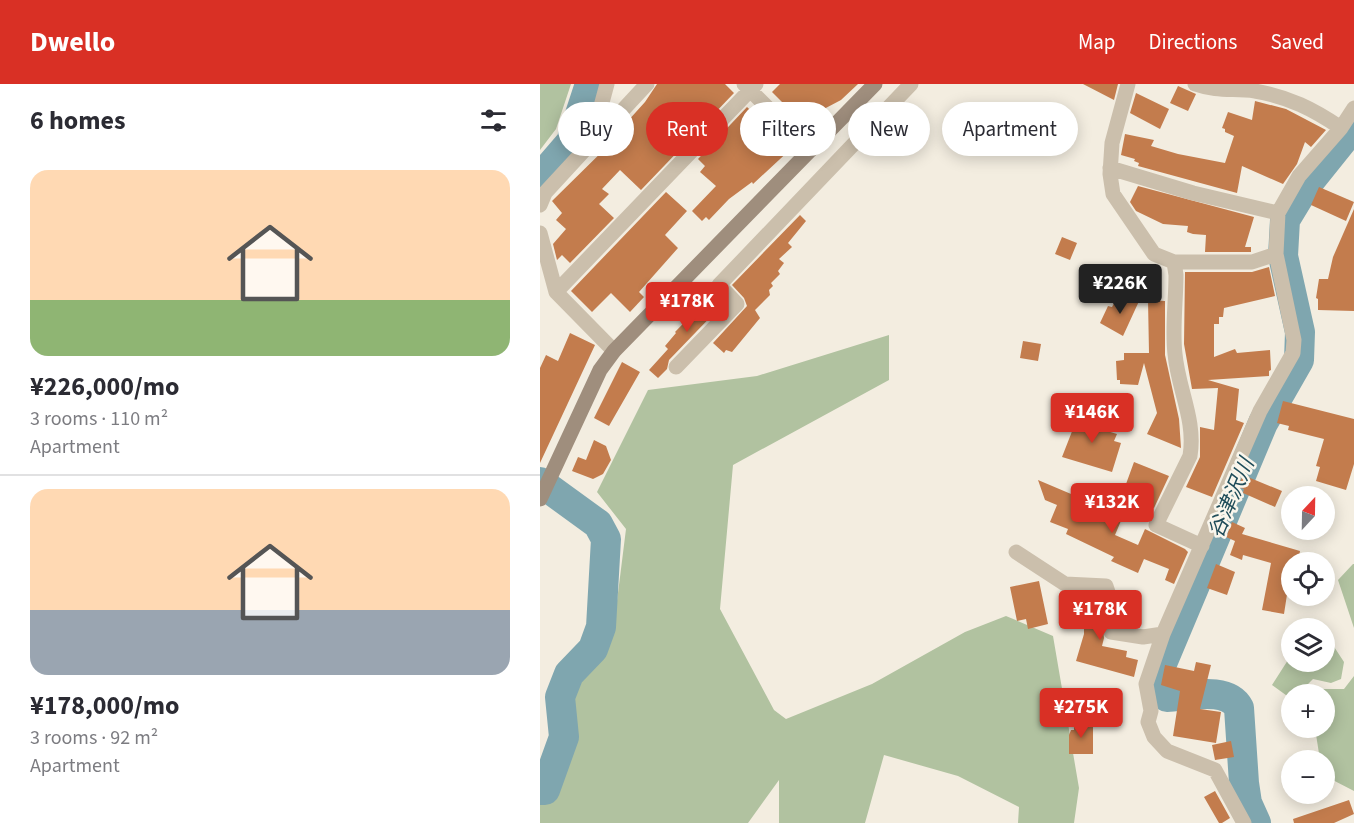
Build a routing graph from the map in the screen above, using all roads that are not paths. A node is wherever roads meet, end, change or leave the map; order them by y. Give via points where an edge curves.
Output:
1 (607, 84) edge
2 (647, 84) edge
3 (875, 84) edge
4 (911, 84) edge
5 (1128, 84) edge
6 (1195, 84) edge
7 (750, 86) edge
8 (602, 102) edge
9 (630, 102) edge
10 (765, 102) edge
11 (1354, 108) edge
12 (836, 124) edge
13 (1341, 128) junction
14 (579, 156) edge
15 (804, 156) edge
16 (1110, 168) junction
17 (540, 205) edge
18 (1278, 213) junction
19 (540, 233) edge
20 (1276, 254) junction
21 (1174, 262) junction
22 (556, 292) junction
23 (614, 351) junction
24 (676, 367) dead end
25 (540, 500) edge
26 (1202, 546) junction
27 (1016, 552) dead end
28 (1163, 634) junction
29 (1244, 823) edge

1 - 8 street
2 - 9 street
3 - 12 street
4 - 24 street via 719,285 737,304
5 - 16 street via 1112,143
6 - 13 street via 1217,91 1254,91 1310,106
7 - 10 street
7 - 22 street
11 - 13 street
13 - 18 street via 1299,176
14 - 17 street via 545,193
15 - 23 street
16 - 18 street
16 - 21 street via 1113,194 1131,224 1155,254
18 - 20 street
19 - 22 street
20 - 21 street via 1252,262
20 - 26 street via 1294,340 1293,352 1260,411
21 - 26 street via 1174,355 1190,418 1192,444 1190,456 1156,525
22 - 23 street
23 - 25 street via 600,370
26 - 28 street
27 - 28 street via 1065,584 1106,586 1111,632
28 - 29 street via 1146,684 1151,711 1148,722 1154,737 1167,751 1215,770

